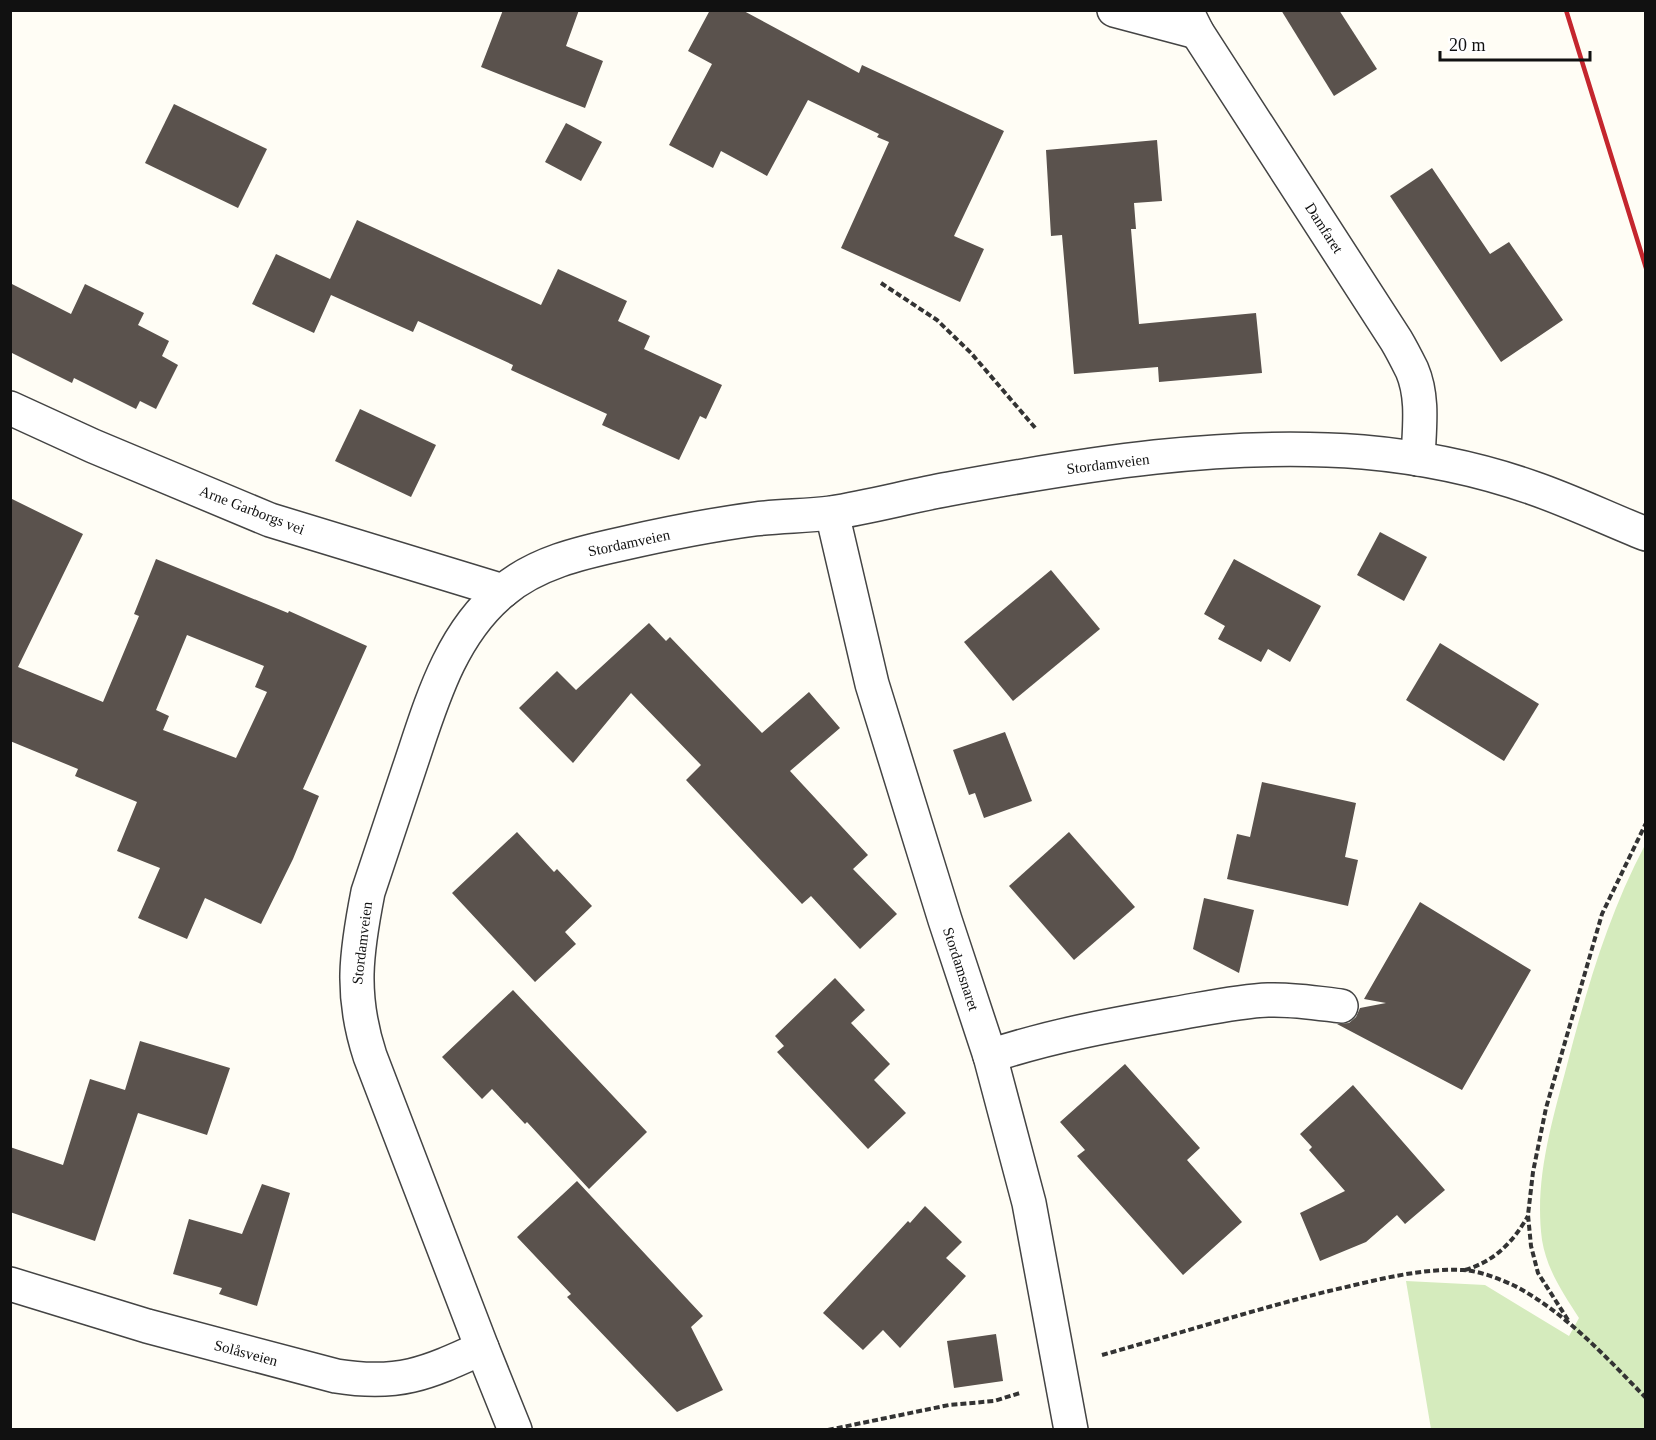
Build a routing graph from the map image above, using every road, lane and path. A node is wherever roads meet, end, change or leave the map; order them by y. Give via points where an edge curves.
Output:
1 (1114, 10) edge
2 (1191, 21) edge
3 (881, 283) dead end
4 (10, 408) edge
5 (1418, 459) junction
6 (1059, 470) junction
7 (832, 513) junction
8 (1646, 534) edge
9 (502, 591) junction
10 (1646, 823) edge
11 (1341, 1006) dead end
12 (990, 1056) junction
13 (1528, 1215) junction
14 (1465, 1270) junction
15 (10, 1284) edge
16 (1570, 1323) junction
17 (482, 1348) junction
18 (1061, 1371) junction
19 (1646, 1398) edge
20 (515, 1430) edge
21 (828, 1430) edge
22 (1071, 1430) edge

1 - 2 street
2 - 5 street, Damfaret via 1396,340 1418,392
3 - 6 path via 937,320 971,353 1043,438
4 - 9 street, Arne Garborgs vei via 270,520
5 - 6 street, Stordamveien via 1284,449 1152,458
5 - 8 street, Stordamveien via 1534,488
6 - 7 street, Stordamveien
7 - 9 street, Stordamveien via 743,521 591,550 534,570
7 - 12 street, Stordamsnaret via 872,684
9 - 17 street, Stordamveien via 462,638 433,699 368,891 356,977 357,1002 370,1056
10 - 13 path via 1602,914 1546,1108
11 - 12 street via 1267,1000 1081,1030
12 - 18 street, Stordamsnaret via 1029,1203
13 - 14 path via 1504,1249
13 - 16 path via 1538,1273
14 - 16 path via 1514,1286
14 - 18 path via 1383,1278 1292,1301
15 - 17 street, Solåsveien via 147,1326 363,1381 417,1376
16 - 19 path
17 - 20 street, Stordamveien
18 - 21 path via 994,1401 949,1405
18 - 22 street, Stordamsnaret

